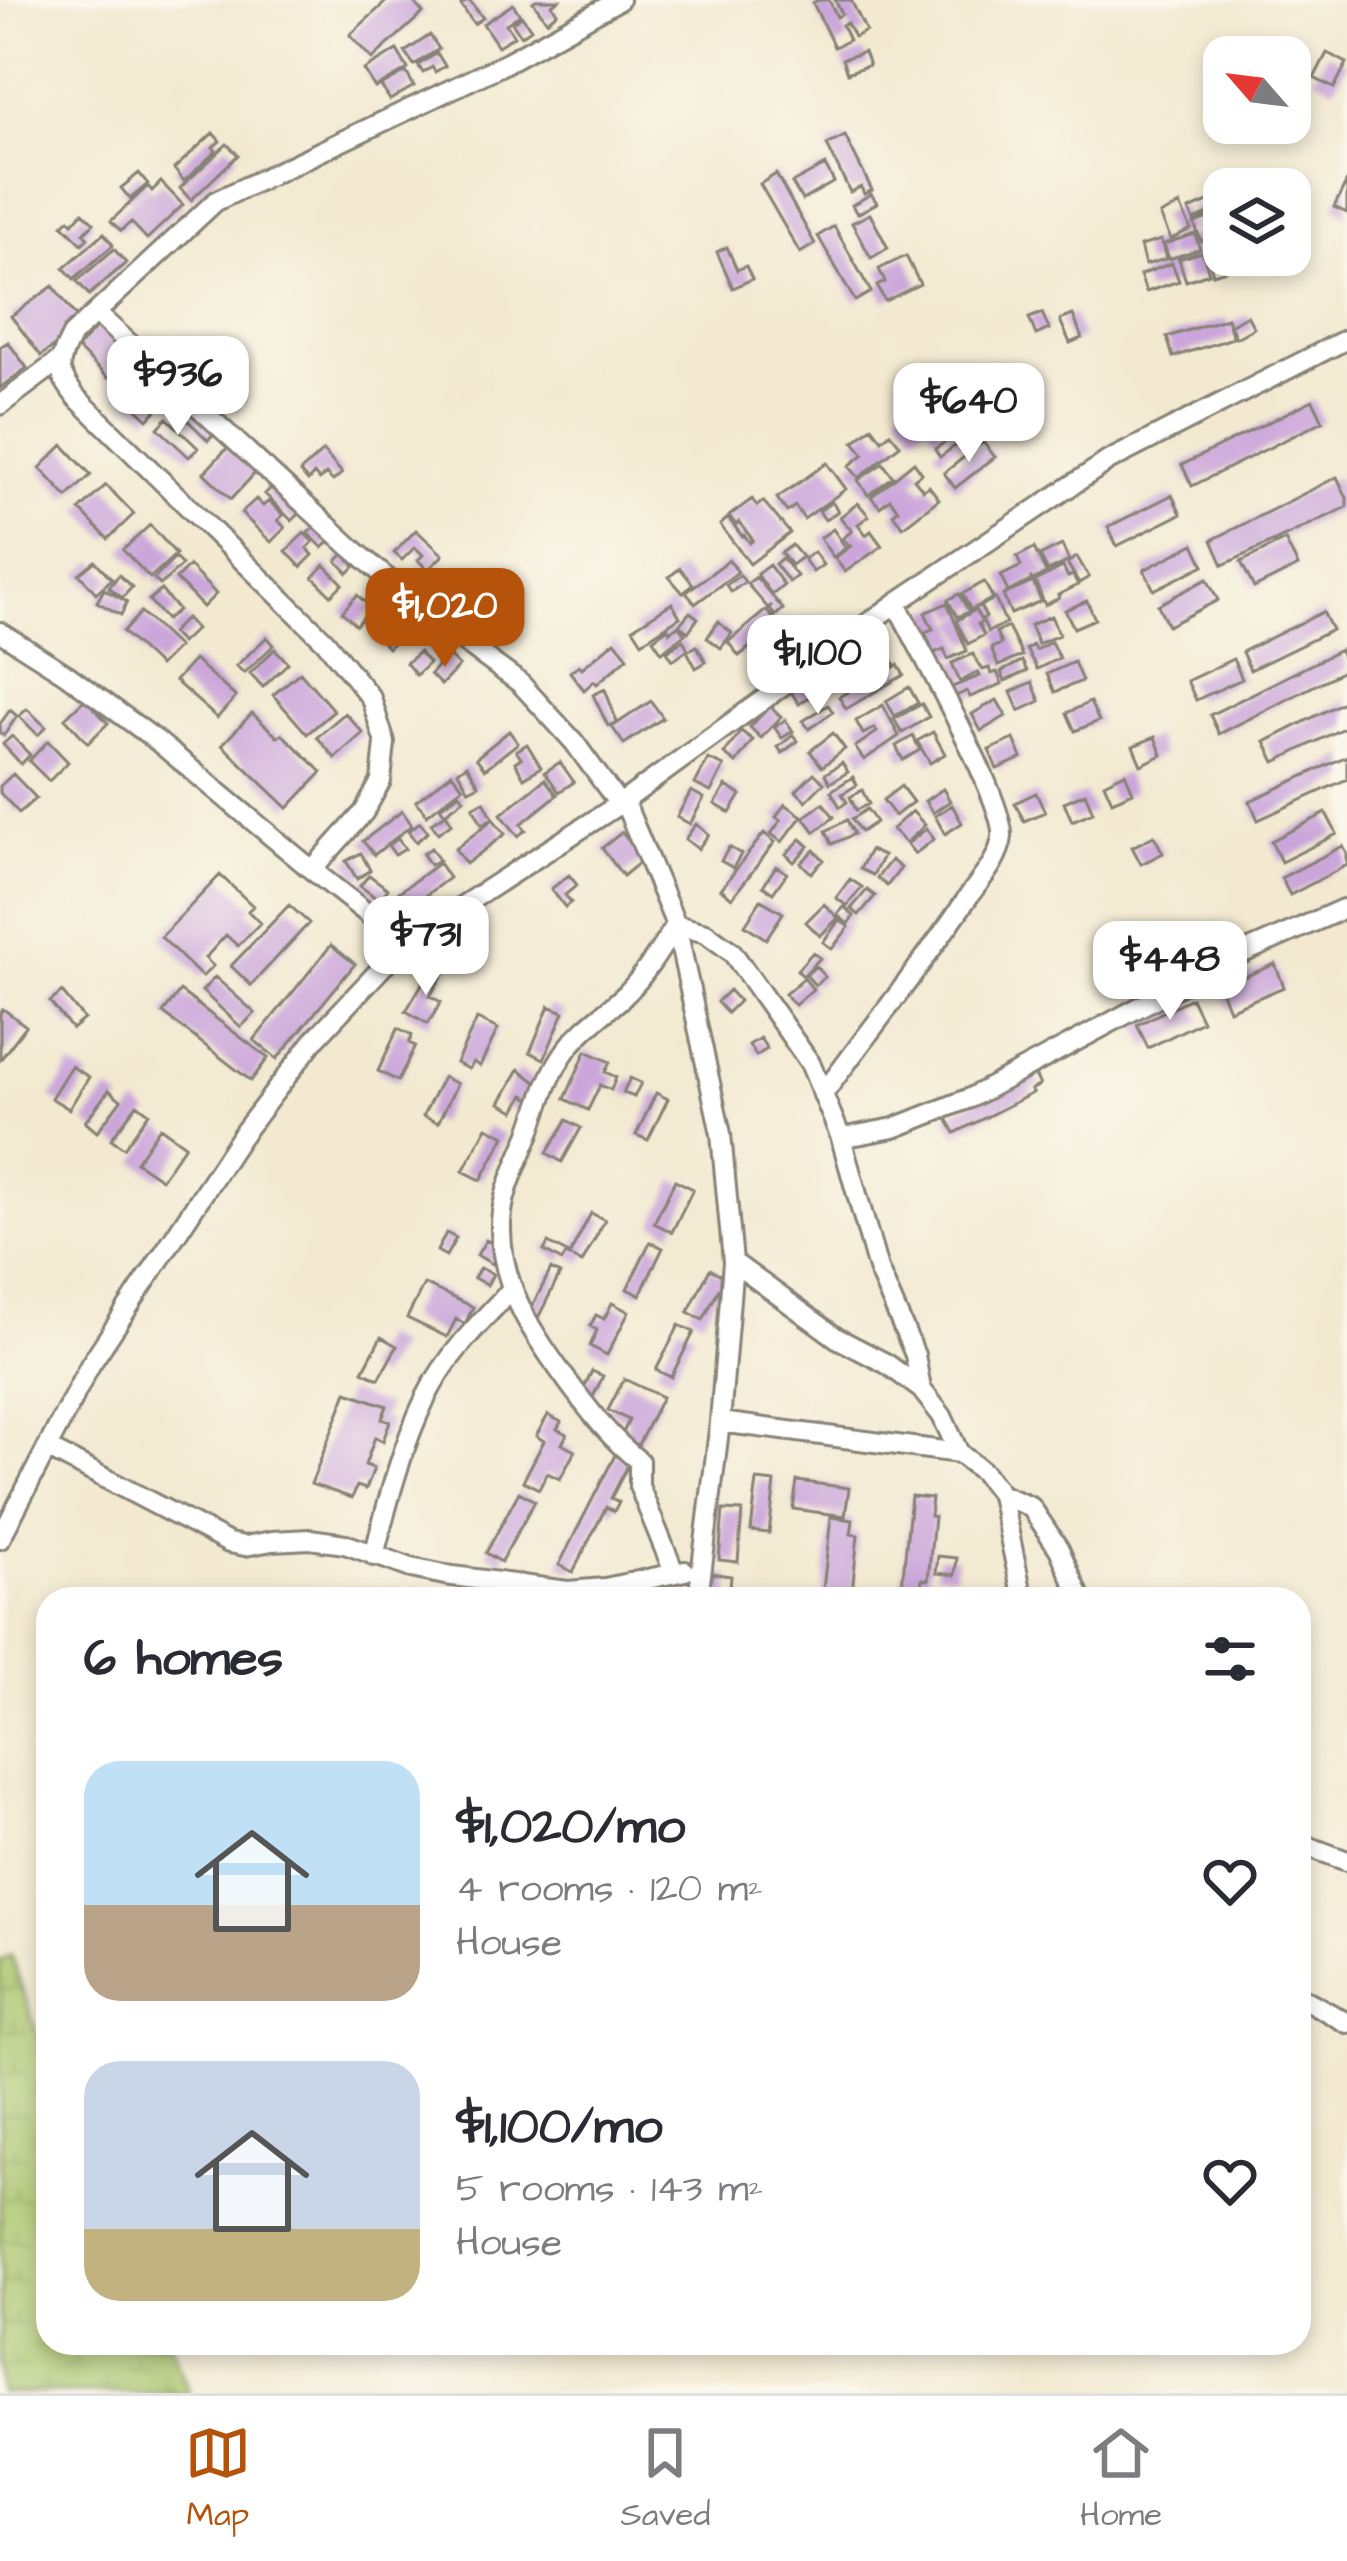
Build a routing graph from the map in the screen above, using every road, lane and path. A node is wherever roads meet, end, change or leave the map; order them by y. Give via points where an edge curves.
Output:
1 (619, 0) edge
2 (96, 313) junction
3 (1347, 339) edge
4 (60, 360) junction
5 (0, 405) edge
6 (896, 603) junction
7 (0, 632) edge
8 (622, 802) junction
9 (312, 870) junction
10 (1343, 909) dead end
11 (676, 925) junction
12 (406, 943) junction
13 (824, 1093) junction
14 (842, 1138) junction
15 (733, 1262) junction
16 (512, 1288) junction
17 (921, 1389) junction
18 (720, 1422) junction
19 (47, 1448) junction
20 (959, 1453) junction
21 (1001, 1496) junction
22 (0, 1539) edge
23 (374, 1556) junction
24 (702, 1569) junction
25 (674, 1573) junction
26 (537, 1587) edge
27 (610, 1587) edge
28 (700, 1587) edge
29 (1020, 1587) edge
30 (1076, 1587) edge
31 (1311, 1848) edge
32 (1347, 1861) edge
33 (1311, 2003) edge
34 (1347, 2023) edge

1 - 2 street via 500,67 216,201
2 - 4 street
2 - 8 street via 352,548 520,683
3 - 6 street via 1108,461
4 - 5 street
4 - 9 street via 60,376 76,397 325,641 371,698 385,743 381,782
6 - 8 street
6 - 13 street via 985,781 1002,839 992,865
7 - 9 street via 156,740
8 - 11 street
8 - 12 street
9 - 12 street
10 - 14 street via 1227,960 970,1098
11 - 13 street via 732,952
11 - 15 street via 721,1134
11 - 16 street via 630,990 586,1027 554,1072 503,1205
12 - 19 street via 315,1039 241,1136 90,1365
13 - 14 street
14 - 17 street
15 - 17 street
15 - 18 street
16 - 23 street via 428,1395
16 - 25 street via 544,1352 639,1461 639,1486
17 - 20 street
18 - 20 street
18 - 24 street
19 - 22 street
19 - 23 street via 229,1543 310,1539
20 - 21 street
21 - 29 street
21 - 30 street via 1031,1508
23 - 26 street
24 - 25 street
24 - 28 street
25 - 27 street
31 - 32 street
33 - 34 street

